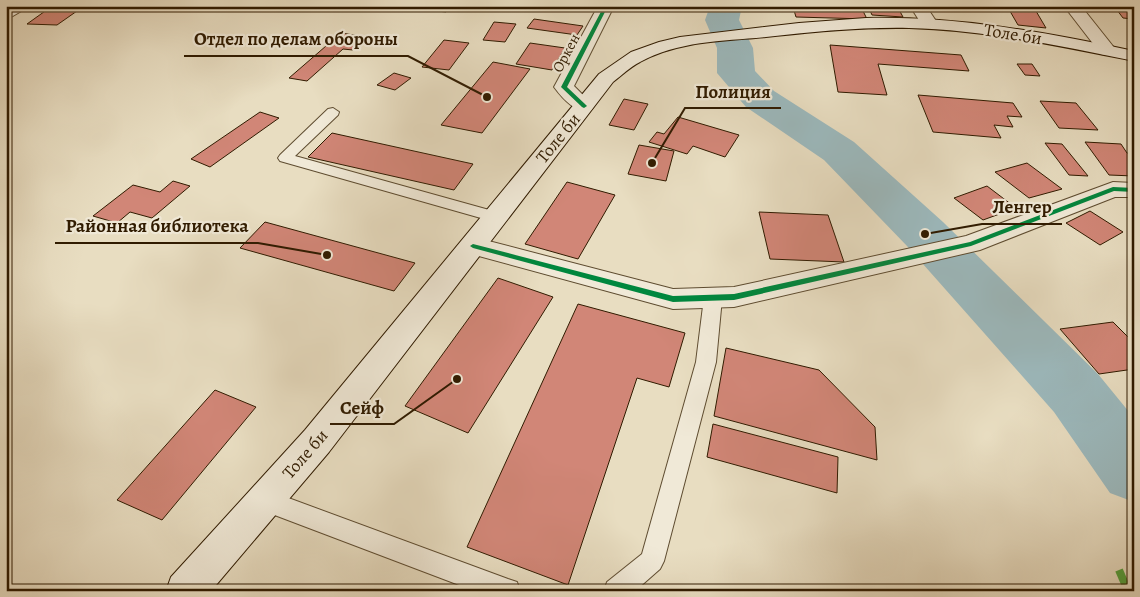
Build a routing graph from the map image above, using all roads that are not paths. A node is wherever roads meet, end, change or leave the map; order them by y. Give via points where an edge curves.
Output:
1 (25, 6) edge
2 (606, 6) edge
3 (918, 6) edge
4 (1072, 6) edge
5 (6, 17) edge
6 (930, 24) junction
7 (1108, 50) junction
8 (1134, 56) edge
9 (584, 106) junction
10 (333, 112) dead end
11 (1134, 190) edge
12 (495, 217) junction
13 (473, 246) junction
14 (713, 298) junction
15 (264, 500) junction
16 (184, 591) edge
17 (508, 591) edge
18 (616, 591) edge

1 - 5 lane
2 - 9 main road, Оркен via 564,87
3 - 6 main road
4 - 7 main road
6 - 7 main road, Толе би via 985,29
6 - 9 main road, Толе би via 806,27 665,45 636,56 606,78
7 - 8 main road, Толе би
9 - 12 main road, Толе би
10 - 12 lane via 284,158
11 - 14 main road via 1113,188 971,244 734,297
12 - 13 main road, Толе би
13 - 14 main road via 673,299
13 - 15 main road, Толе би via 317,441
14 - 18 lane via 706,362 652,561
15 - 16 main road, Толе би
15 - 17 lane

